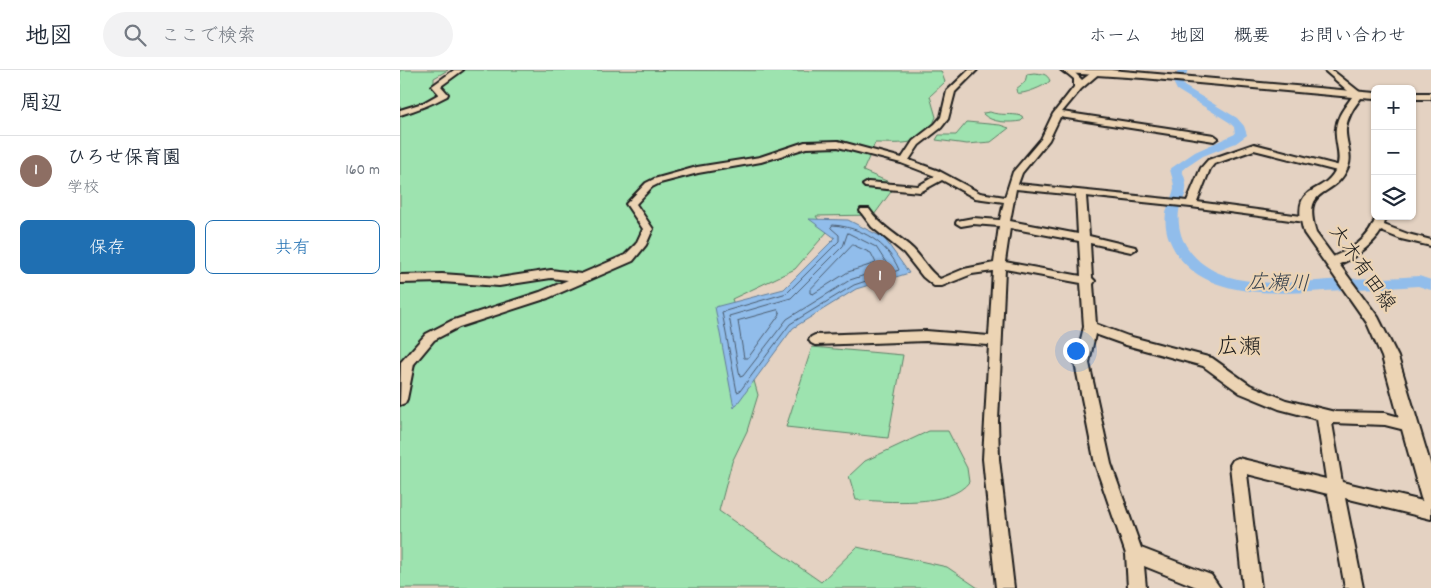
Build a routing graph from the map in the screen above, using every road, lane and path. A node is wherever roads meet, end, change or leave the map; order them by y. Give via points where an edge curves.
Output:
1 (459, 70) edge
2 (973, 70) edge
3 (1067, 70) edge
4 (1328, 70) edge
5 (1098, 71) junction
6 (1078, 87) junction
7 (1358, 95) junction
8 (1371, 96) edge
9 (1416, 96) edge
10 (1431, 96) edge
11 (400, 113) edge
12 (1057, 114) junction
13 (1214, 138) dead end
14 (904, 161) junction
15 (1341, 169) junction
16 (942, 176) junction
17 (868, 184) dead end
18 (1011, 193) junction
19 (1081, 194) junction
20 (1191, 204) junction
21 (865, 211) dead end
22 (1304, 219) junction
23 (1380, 222) edge
24 (961, 223) dead end
25 (1004, 223) junction
26 (1085, 240) junction
27 (1431, 242) edge
28 (1131, 249) dead end
29 (1000, 266) junction
30 (1336, 268) junction
31 (581, 278) junction
32 (400, 279) edge
33 (1088, 282) junction
34 (1090, 328) junction
35 (815, 340) dead end
36 (996, 341) junction
37 (400, 399) edge
38 (1324, 416) junction
39 (1409, 425) junction
40 (1335, 489) junction
41 (1431, 498) edge
42 (1431, 511) edge
43 (1135, 554) junction
44 (1005, 588) edge
45 (1137, 588) edge
46 (1211, 588) edge
47 (1252, 588) edge
48 (1354, 588) edge

1 - 11 street via 436,86 444,94 425,105
2 - 14 street via 951,91 942,122 916,143
3 - 5 main road
3 - 6 street via 1077,78
4 - 7 street
5 - 6 street
5 - 7 main road
6 - 12 street
7 - 8 main road
7 - 15 main road via 1341,122 1344,160
9 - 10 main road
12 - 13 street
12 - 18 street via 1045,140 1018,172
14 - 16 street
14 - 31 street via 838,144 805,145 755,160 657,181 631,204 648,229 637,252
15 - 20 street via 1254,147 1211,162
15 - 22 main road, 大木有田線 via 1306,201
16 - 17 street via 923,188
16 - 18 street via 978,196
18 - 19 street
18 - 25 street
19 - 20 street
19 - 26 street
20 - 22 street
21 - 29 street via 872,222 914,257 923,272 938,282 947,282 980,268
22 - 30 main road, 大木有田線 via 1310,233
23 - 27 street via 1405,237
23 - 30 street via 1363,247
24 - 25 street
25 - 26 street
25 - 29 street
26 - 28 street
26 - 33 street
29 - 33 street
29 - 36 street
30 - 39 main road, 大木有田線 via 1373,321 1390,357
31 - 32 street via 551,274 499,282
31 - 37 street via 544,296 455,324 430,337 408,362
33 - 34 street
34 - 38 street via 1207,362 1245,390
34 - 43 street via 1082,363 1090,408 1102,464
35 - 36 street via 926,336
36 - 44 street via 991,459
38 - 39 street via 1385,419
38 - 40 street
39 - 41 main road, 大木有田線
40 - 42 street
40 - 47 street via 1238,465
40 - 48 street
43 - 45 street
43 - 46 street via 1205,581

